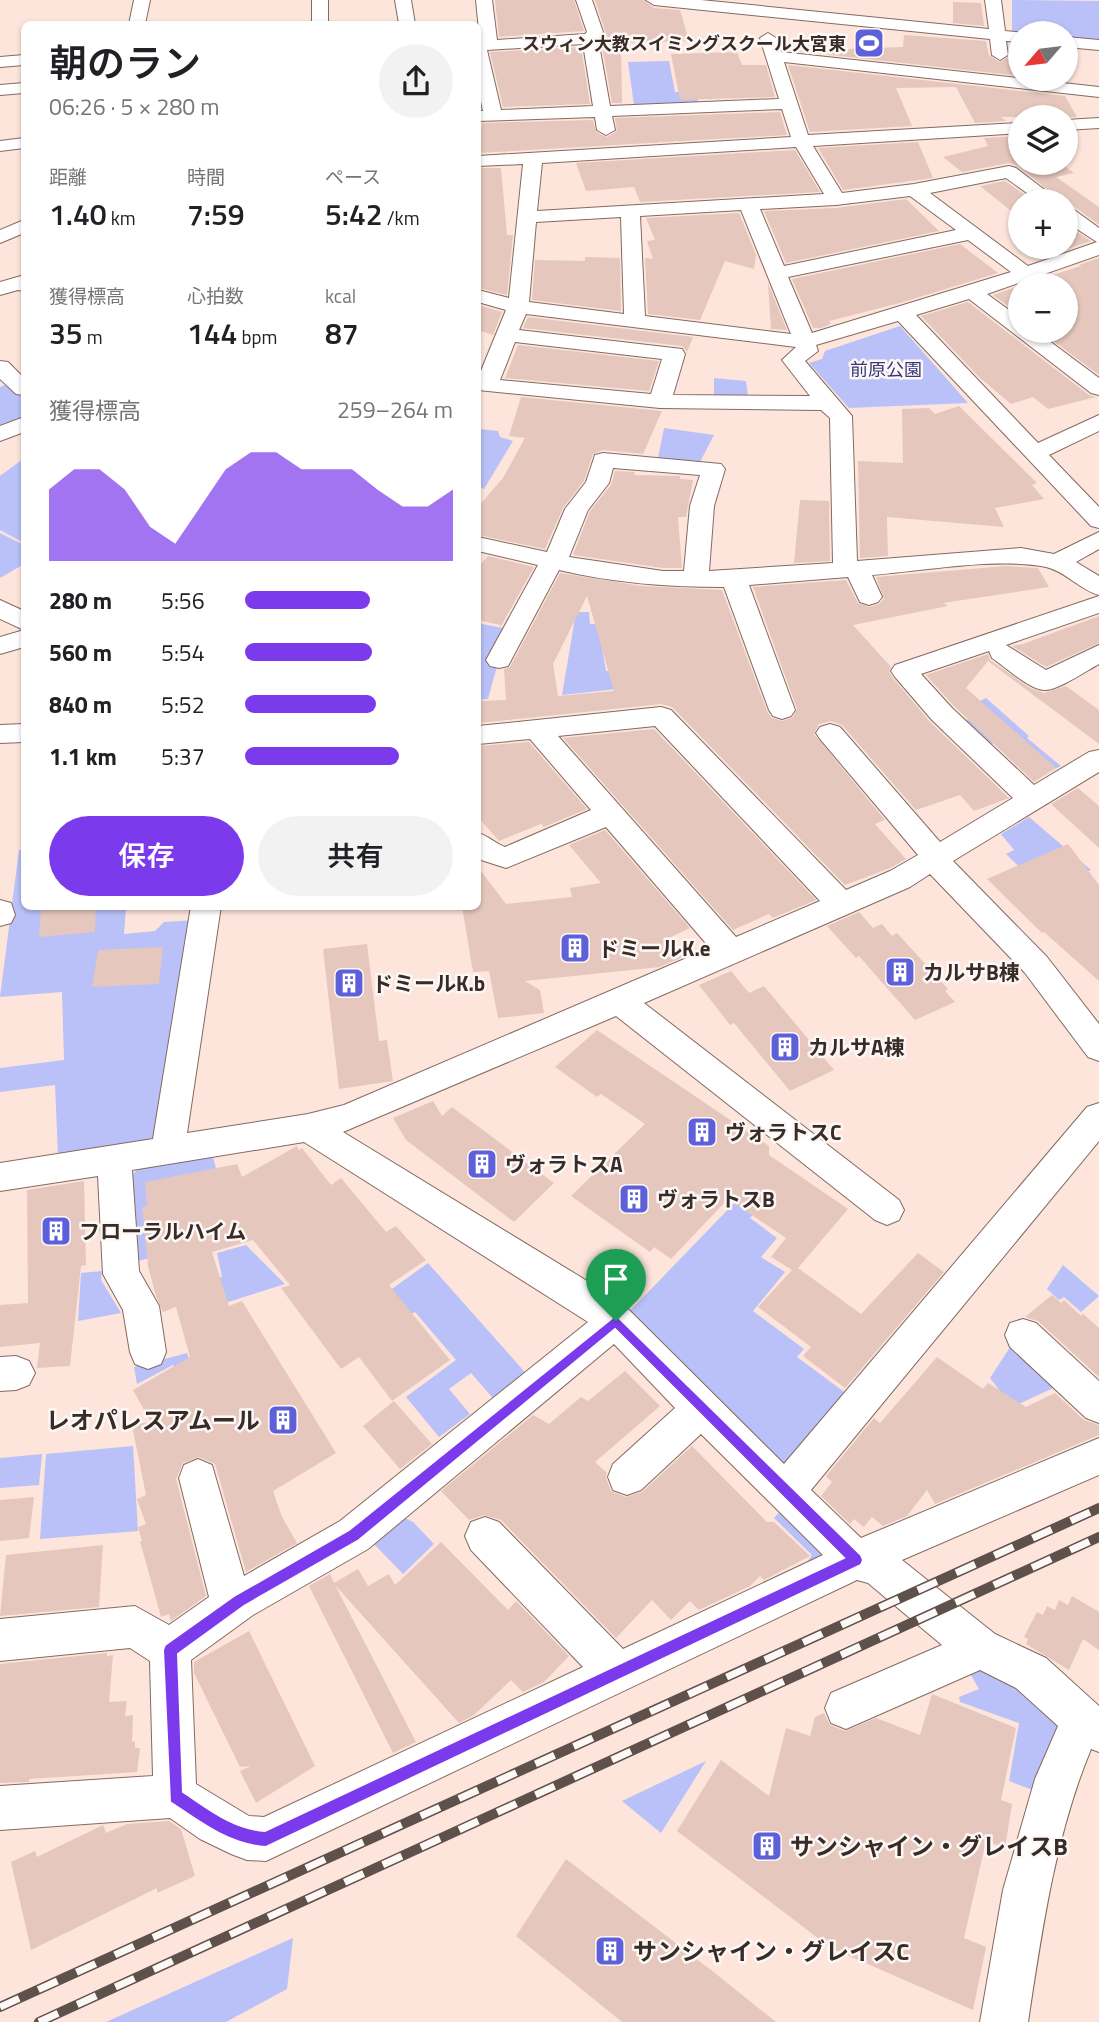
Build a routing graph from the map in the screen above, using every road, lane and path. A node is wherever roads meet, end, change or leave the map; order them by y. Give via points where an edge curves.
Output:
1 (142, 0) edge
2 (320, 0) edge
3 (403, 0) edge
4 (484, 0) edge
5 (584, 0) edge
6 (654, 0) edge
7 (993, 0) edge
8 (758, 5) edge
9 (138, 21) edge
10 (320, 21) edge
11 (406, 21) edge
12 (999, 35) junction
13 (1008, 36) edge
14 (590, 39) junction
15 (1078, 43) edge
16 (1099, 46) edge
17 (482, 47) edge
18 (774, 56) junction
19 (21, 60) edge
20 (0, 62) edge
21 (1000, 81) junction
22 (1008, 82) edge
23 (21, 88) edge
24 (0, 90) edge
25 (1078, 90) edge
26 (1066, 91) edge
27 (1099, 92) edge
28 (789, 104) junction
29 (602, 111) junction
30 (1099, 114) edge
31 (486, 115) edge
32 (1099, 123) edge
33 (1078, 124) edge
34 (1008, 129) edge
35 (801, 141) junction
36 (21, 143) edge
37 (0, 146) edge
38 (611, 153) junction
39 (533, 158) junction
40 (481, 161) edge
41 (1033, 189) edge
42 (914, 190) junction
43 (836, 199) junction
44 (748, 204) junction
45 (630, 212) junction
46 (527, 217) junction
47 (1078, 222) edge
48 (21, 227) edge
49 (971, 233) junction
50 (0, 237) edge
51 (1099, 237) edge
52 (1094, 256) edge
53 (778, 273) junction
54 (1025, 273) edge
55 (1030, 273) edge
56 (1008, 280) edge
57 (21, 283) edge
58 (0, 289) edge
59 (972, 292) junction
60 (481, 297) edge
61 (518, 307) junction
62 (902, 313) junction
63 (1008, 319) edge
64 (635, 323) junction
65 (507, 335) junction
66 (805, 342) junction
67 (1039, 343) edge
68 (0, 367) edge
69 (482, 385) edge
70 (21, 386) edge
71 (1099, 388) edge
72 (660, 401) junction
73 (827, 403) junction
74 (1099, 422) edge
75 (21, 425) edge
76 (0, 435) edge
77 (1035, 453) junction
78 (1099, 521) edge
79 (1099, 539) edge
80 (481, 545) edge
81 (554, 562) junction
82 (1058, 562) junction
83 (850, 568) junction
84 (695, 579) junction
85 (734, 579) junction
86 (1099, 587) edge
87 (869, 597) dead end
88 (1099, 604) edge
89 (0, 608) edge
90 (21, 620) edge
91 (21, 639) edge
92 (0, 646) edge
93 (1001, 652) dead end
94 (1099, 653) edge
95 (499, 660) dead end
96 (1028, 671) junction
97 (1005, 684) dead end
98 (782, 710) dead end
99 (537, 729) junction
100 (21, 733) edge
101 (830, 733) dead end
102 (0, 734) edge
103 (481, 735) edge
104 (1099, 759) edge
105 (1032, 800) junction
106 (611, 813) junction
107 (481, 846) edge
108 (935, 859) junction
109 (841, 904) junction
110 (205, 910) edge
111 (730, 951) junction
112 (619, 1001) junction
113 (1099, 1048) edge
114 (1099, 1117) edge
115 (308, 1128) junction
116 (169, 1150) junction
117 (116, 1159) junction
118 (0, 1177) edge
119 (887, 1210) dead end
120 (616, 1321) junction
121 (1023, 1335) dead end
122 (148, 1353) dead end
123 (1099, 1406) edge
124 (701, 1409) junction
125 (1099, 1456) edge
126 (626, 1477) dead end
127 (198, 1478) dead end
128 (785, 1492) junction
129 (485, 1536) dead end
130 (856, 1560) junction
131 (232, 1607) junction
132 (0, 1640) edge
133 (980, 1649) junction
134 (170, 1650) junction
135 (617, 1672) junction
136 (846, 1708) dead end
137 (1090, 1725) edge
138 (175, 1796) junction
139 (0, 1808) edge
140 (1004, 2022) edge

1 - 9 street
2 - 10 street
3 - 11 street
4 - 17 street
5 - 14 street via 595,32
6 - 8 street
7 - 12 street
8 - 12 street via 895,18
8 - 18 street
12 - 13 street
12 - 21 street
14 - 17 street
14 - 29 street
15 - 16 street
17 - 31 street
18 - 21 street
18 - 28 street
19 - 20 street
21 - 22 street
23 - 24 street
25 - 27 street
26 - 30 street
28 - 29 street
28 - 35 street
29 - 31 street
29 - 38 street
32 - 33 street
34 - 35 street
35 - 38 street
35 - 43 street
36 - 37 street
38 - 39 street
39 - 40 street
39 - 46 street
41 - 42 street via 1009,172
42 - 43 street
42 - 49 street
43 - 44 street
44 - 45 street
44 - 53 street
45 - 46 street
45 - 64 street
46 - 61 street
47 - 51 street
48 - 50 street
49 - 53 street
49 - 54 street
52 - 55 street
53 - 66 street
56 - 59 street
57 - 58 street
59 - 62 street
59 - 63 street
60 - 61 street
61 - 64 street
61 - 65 street
62 - 66 street
62 - 77 street
64 - 66 street
65 - 69 street
65 - 72 street via 674,354
66 - 73 street via 807,351 793,360
67 - 71 street
68 - 70 street
69 - 72 street
72 - 73 street
73 - 83 street via 841,416
74 - 77 street
75 - 76 street
77 - 78 street
79 - 82 street
80 - 81 street
81 - 84 street via 630,576
81 - 84 street via 577,509 597,483 603,460 713,469 702,506
81 - 95 street
82 - 83 street via 1021,555
82 - 86 street
83 - 85 street
83 - 87 street
84 - 85 street
85 - 98 street
88 - 105 street via 904,671
89 - 90 street
91 - 92 street
93 - 96 street
94 - 96 street via 1045,682
96 - 97 street
99 - 103 street
99 - 106 street
99 - 109 street via 660,716
100 - 102 street
101 - 108 street
104 - 105 street
105 - 108 street
106 - 107 street via 506,858
106 - 111 street
108 - 109 street
108 - 113 street via 1036,965
109 - 111 street
110 - 116 street
111 - 112 street
112 - 115 street via 350,1117
112 - 119 street
114 - 128 street
115 - 116 street
115 - 120 street
116 - 117 street
117 - 118 street
117 - 122 street via 121,1274 141,1306
120 - 124 street
120 - 131 street via 354,1535
121 - 123 street
124 - 126 street
124 - 128 street
125 - 130 street
127 - 131 street
128 - 130 street
129 - 135 street
130 - 133 street via 879,1567
130 - 135 street
131 - 134 street
132 - 134 street via 135,1627
133 - 136 street
133 - 137 street via 1031,1673
134 - 138 street
135 - 138 street via 266,1839 247,1838
137 - 140 street via 1058,1779 1026,1891
138 - 139 street

